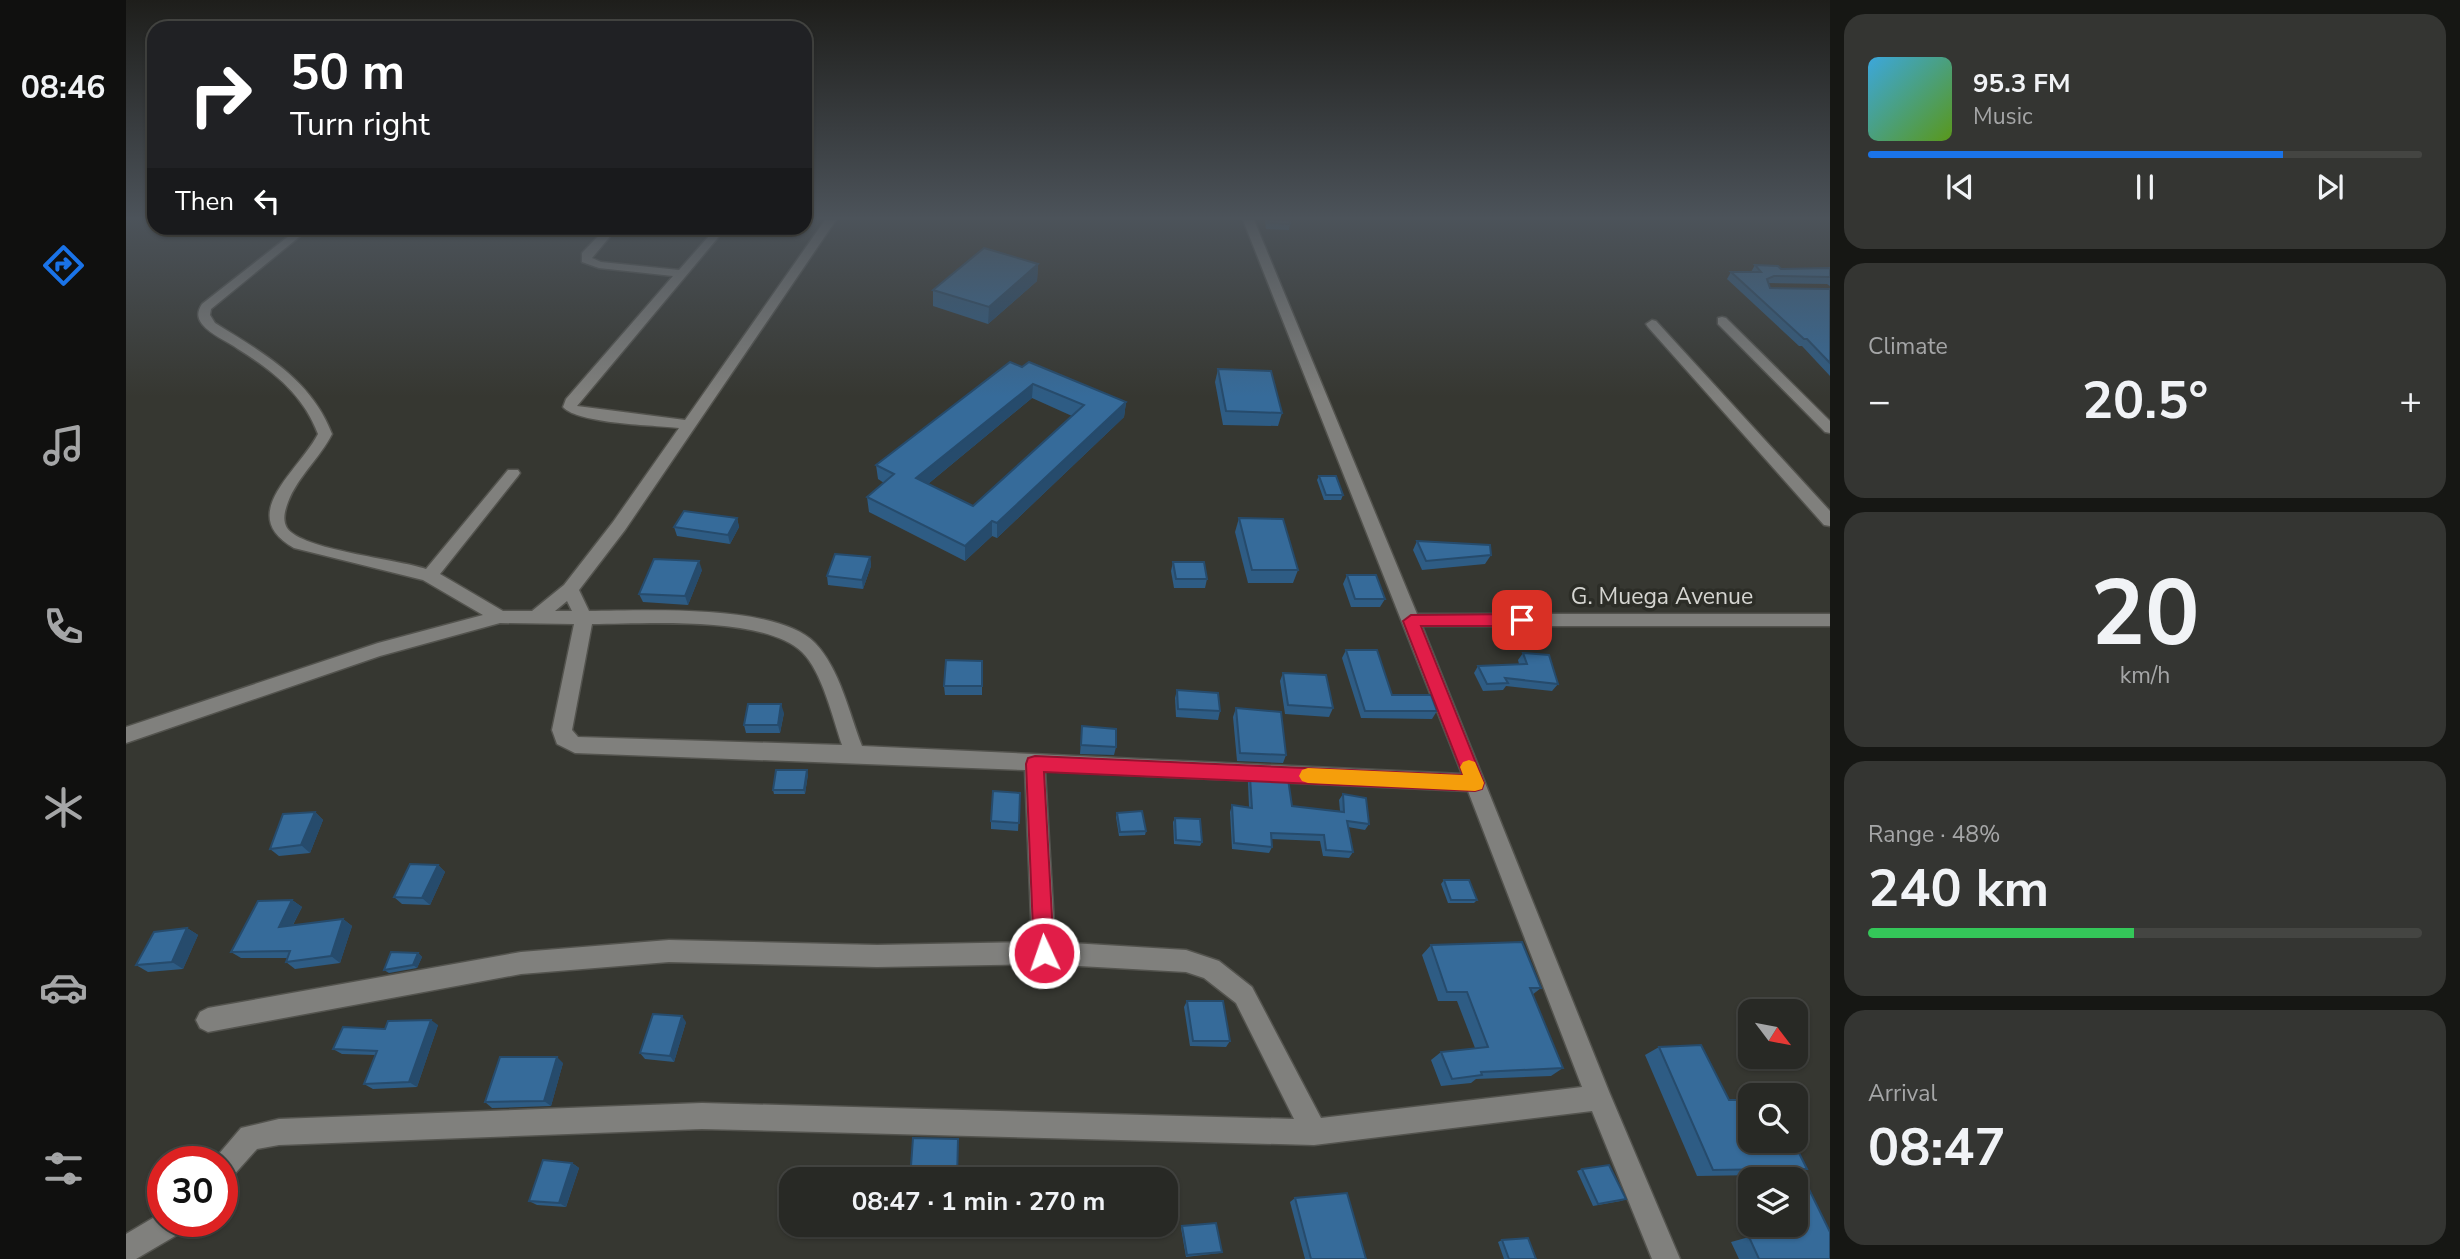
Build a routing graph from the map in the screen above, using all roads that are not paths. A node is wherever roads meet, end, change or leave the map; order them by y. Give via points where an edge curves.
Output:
1 (241, 279) edge
2 (679, 279) edge
3 (790, 279) edge
4 (1272, 279) edge
5 (1722, 321) dead end
6 (1652, 324) dead end
7 (688, 425) junction
8 (1830, 429) edge
9 (513, 473) dead end
10 (1830, 521) edge
11 (429, 576) junction
12 (570, 589) junction
13 (499, 617) junction
14 (536, 617) junction
15 (584, 619) junction
16 (1830, 620) edge
17 (1411, 621) junction
18 (126, 734) edge
19 (855, 754) junction
20 (1035, 764) junction
21 (1475, 783) junction
22 (1044, 953) junction
23 (208, 1020) dead end
24 (1599, 1098) junction
25 (1314, 1132) junction
26 (238, 1151) edge
27 (147, 1237) edge
28 (126, 1249) edge
29 (1667, 1259) edge

1 - 11 street via 206,307 204,319 288,376 312,405 325,434 280,500 277,527 284,537 307,548 393,564
2 - 7 street via 570,407 586,413
3 - 7 street
4 - 17 street
5 - 8 street
6 - 10 street
7 - 12 street
9 - 11 street
11 - 13 street
12 - 14 street
12 - 15 street
13 - 14 street
13 - 18 street via 366,654
14 - 15 street
15 - 19 street via 741,621 791,636 819,662
15 - 19 street via 562,730 564,738 575,745
16 - 17 street, G. Muega Avenue
17 - 21 street
19 - 20 street
20 - 21 street
20 - 22 street
21 - 24 street
22 - 23 street via 877,956 670,951 521,963
22 - 25 street via 1186,961 1223,976 1244,995
24 - 25 street
24 - 29 street
25 - 26 street via 702,1116 279,1132 250,1138
27 - 28 street

